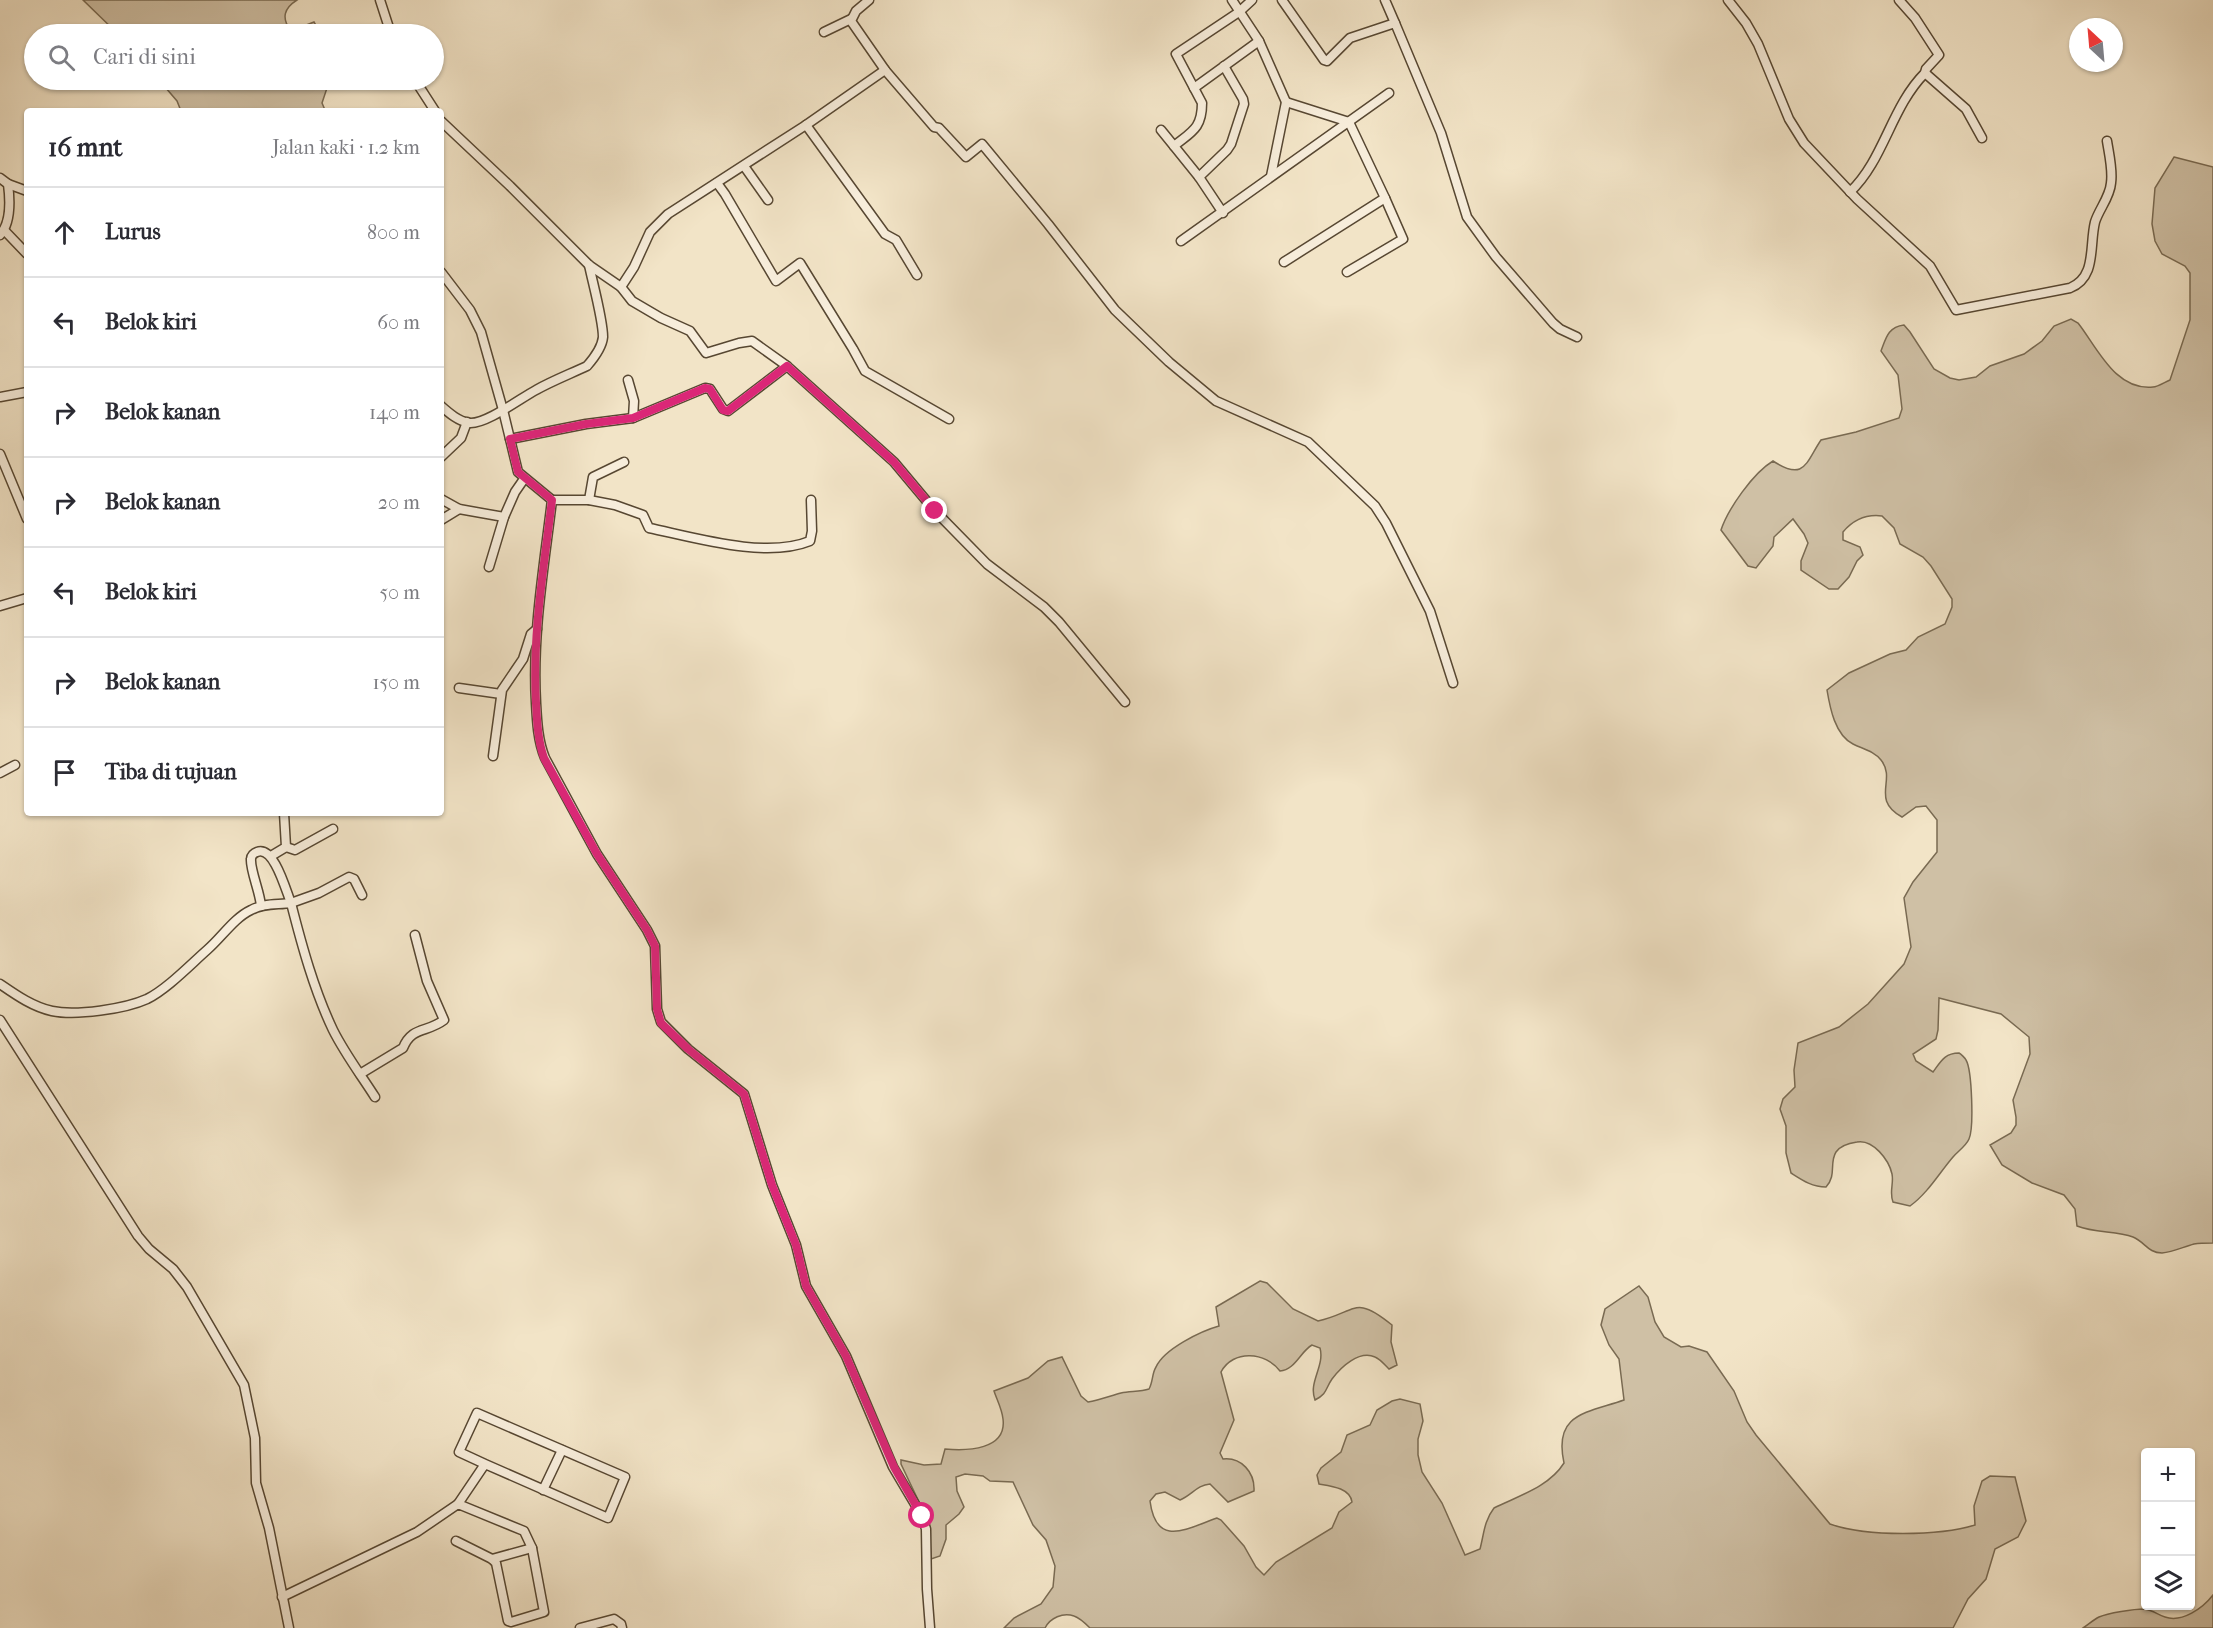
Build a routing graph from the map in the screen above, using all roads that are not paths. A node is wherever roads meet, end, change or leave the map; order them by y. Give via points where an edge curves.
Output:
1 (380, 0) edge
2 (869, 0) edge
3 (1232, 0) edge
4 (1252, 0) edge
5 (1282, 0) edge
6 (1385, 0) edge
7 (1728, 0) edge
8 (1899, 0) edge
9 (1239, 12) junction
10 (851, 19) junction
11 (1395, 23) junction
12 (388, 24) edge
13 (824, 32) dead end
14 (1259, 41) junction
15 (1224, 66) junction
16 (885, 70) junction
17 (1924, 74) junction
18 (1194, 88) junction
19 (421, 90) edge
20 (1389, 93) dead end
21 (1286, 102) junction
22 (433, 108) edge
23 (1349, 122) junction
24 (444, 124) edge
25 (806, 125) junction
26 (1161, 130) dead end
27 (1982, 138) dead end
28 (2107, 141) dead end
29 (1174, 146) junction
30 (744, 166) junction
31 (1271, 176) junction
32 (1199, 177) junction
33 (0, 178) edge
34 (717, 183) junction
35 (8, 184) junction
36 (24, 190) edge
37 (1850, 192) junction
38 (1385, 198) junction
39 (768, 200) dead end
40 (1223, 213) junction
41 (2, 233) edge
42 (1181, 241) dead end
43 (24, 251) edge
44 (1284, 262) dead end
45 (589, 266) junction
46 (1347, 272) dead end
47 (917, 275) dead end
48 (444, 276) edge
49 (621, 287) junction
50 (1577, 337) dead end
51 (787, 366) junction
52 (628, 380) dead end
53 (24, 393) edge
54 (0, 397) edge
55 (444, 408) edge
56 (503, 410) junction
57 (633, 418) junction
58 (949, 419) dead end
59 (467, 422) junction
60 (510, 439) junction
61 (0, 454) edge
62 (444, 454) edge
63 (624, 462) dead end
64 (524, 479) junction
65 (444, 500) edge
66 (552, 500) junction
67 (589, 500) junction
68 (811, 500) dead end
69 (459, 509) junction
70 (24, 512) edge
71 (504, 517) junction
72 (444, 518) edge
73 (489, 567) dead end
74 (24, 598) edge
75 (0, 606) edge
76 (537, 629) junction
77 (1453, 683) dead end
78 (459, 688) dead end
79 (501, 694) junction
80 (1125, 702) dead end
81 (493, 756) dead end
82 (15, 765) dead end
83 (0, 773) edge
84 (284, 816) edge
85 (333, 829) dead end
86 (286, 847) junction
87 (271, 856) junction
88 (362, 895) dead end
89 (291, 903) junction
90 (261, 906) junction
91 (415, 935) dead end
92 (0, 984) edge
93 (0, 1020) edge
94 (360, 1074) junction
95 (375, 1097) dead end
96 (562, 1450) junction
97 (485, 1464) junction
98 (543, 1490) junction
99 (458, 1504) junction
100 (456, 1541) dead end
101 (532, 1548) junction
102 (492, 1559) junction
103 (282, 1597) junction
104 (585, 1627) edge
105 (289, 1628) edge
106 (622, 1628) edge
107 (930, 1628) edge

1 - 12 street
2 - 10 street
3 - 9 street
4 - 9 street
5 - 11 street via 1327,61 1350,38
6 - 11 street
7 - 37 street via 1758,44 1789,119 1804,142
8 - 17 street via 1939,55
9 - 14 street
9 - 18 street via 1176,54
10 - 13 street
10 - 16 street
11 - 50 street via 1441,133 1467,217 1553,323
14 - 15 street
14 - 21 street
15 - 18 street
15 - 32 street via 1244,104 1227,150
16 - 25 street
16 - 77 street via 966,157 982,144 1115,310 1178,369 1216,402 1308,442 1369,499 1386,523 1430,611
17 - 27 street via 1966,109
17 - 37 street via 1902,104 1866,174
18 - 29 street via 1202,103 1200,122
19 - 22 street
20 - 23 street
21 - 23 street
21 - 31 street
23 - 31 street
23 - 38 street
24 - 45 street
25 - 30 street
25 - 47 street via 885,234 896,240
26 - 29 street
28 - 37 street via 2112,180 2096,220 2085,277 2070,288 2026,297 1956,310 1930,266
29 - 32 street
30 - 34 street
30 - 39 street
31 - 40 street
32 - 40 street
33 - 35 street
34 - 49 street via 655,226
34 - 58 street via 776,281 799,263 865,372
35 - 36 street
35 - 41 street via 9,207
38 - 44 street
38 - 46 street via 1403,239
40 - 42 street
41 - 43 street
45 - 49 street
45 - 56 street via 603,338 598,352 587,366
48 - 56 street via 470,310 481,333
49 - 51 street via 632,301 690,331 706,353 752,341
51 - 57 street via 728,411 705,388
51 - 80 street via 894,462 987,564 1044,607
52 - 57 street via 634,401
53 - 54 street
55 - 59 street
56 - 59 street via 477,422
56 - 60 street
57 - 60 street
59 - 62 street via 461,438
60 - 64 street via 518,472
61 - 70 street
63 - 67 street via 593,477
64 - 66 street
64 - 71 street
65 - 69 street
66 - 67 street
66 - 76 street
67 - 68 street via 643,515 649,528 776,548 810,541
69 - 71 street
69 - 72 street
71 - 73 street
74 - 75 street
76 - 79 street
76 - 107 street via 536,700 544,758 597,854 655,946 661,1023 744,1094 772,1185 796,1245 806,1286 846,1356 894,1467 922,1516 926,1529
78 - 79 street
79 - 81 street
82 - 83 street
84 - 86 street
85 - 86 street via 295,850
86 - 87 street
87 - 89 street
87 - 90 street via 258,851 251,860
88 - 89 street via 349,877
89 - 90 street
89 - 94 street via 321,1002
90 - 92 street via 244,914 156,993 136,1002 53,1011
91 - 94 street via 427,981 444,1020 412,1034 403,1048
93 - 103 street via 132,1228 187,1287 240,1376 255,1438 256,1483
94 - 95 street
96 - 97 street via 477,1413 459,1452
96 - 98 street
96 - 98 street via 625,1477 609,1518
97 - 98 street
97 - 99 street
99 - 101 street via 524,1531
99 - 103 street via 417,1532
100 - 102 street
101 - 102 street
101 - 102 street via 544,1609 541,1614 508,1621
103 - 105 street
104 - 106 street via 614,1619

